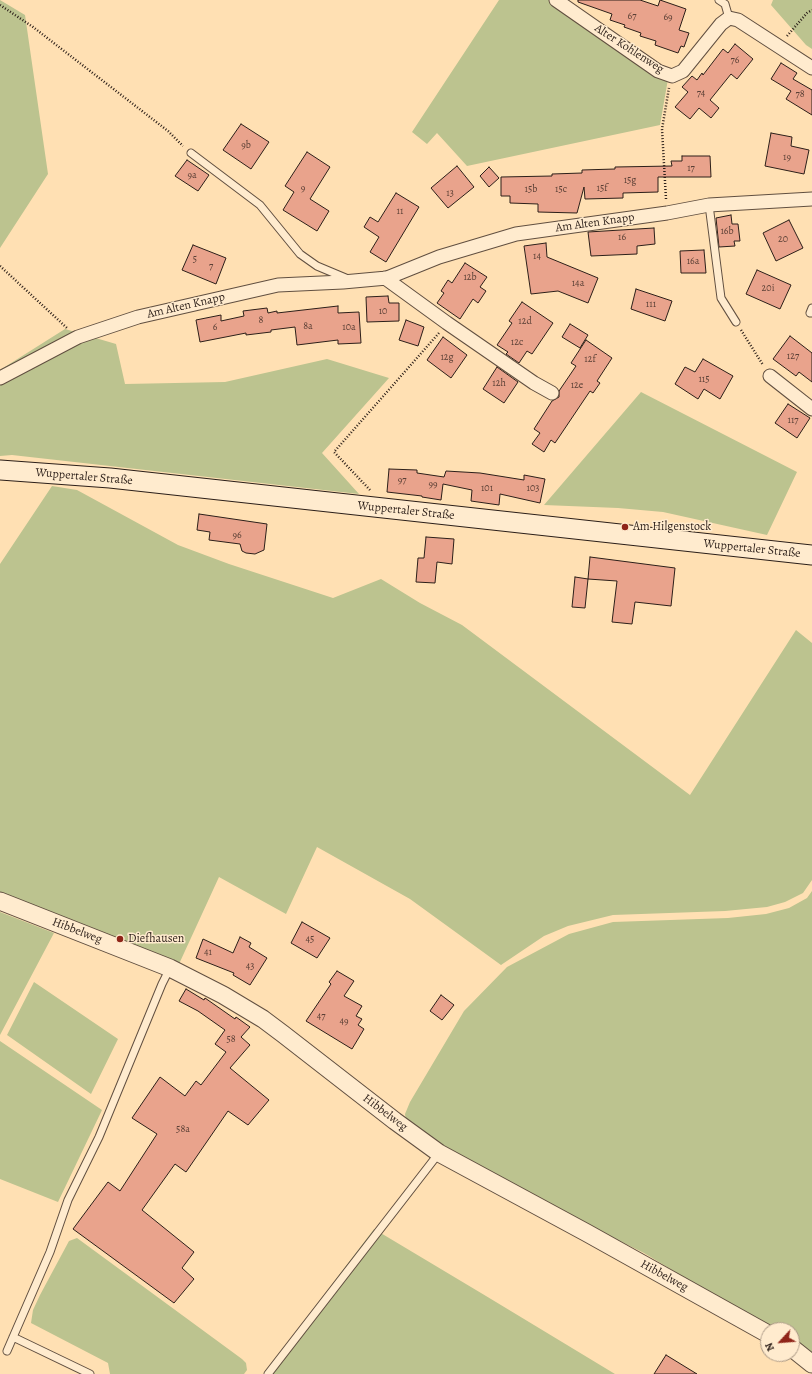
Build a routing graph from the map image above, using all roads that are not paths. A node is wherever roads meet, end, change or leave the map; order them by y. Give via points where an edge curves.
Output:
1 (556, 0) edge
2 (719, 0) edge
3 (729, 18) junction
4 (812, 68) edge
5 (191, 153) road end
6 (812, 199) edge
7 (709, 205) junction
8 (385, 278) junction
9 (354, 281) junction
10 (812, 308) edge
11 (812, 313) edge
12 (736, 322) road end
13 (770, 376) road end
14 (0, 378) edge
15 (552, 393) dead end
16 (812, 409) edge
17 (0, 470) edge
18 (812, 555) edge
19 (0, 901) edge
20 (170, 968) junction
21 (439, 1153) junction
22 (760, 1330) edge
23 (13, 1338) junction
24 (7, 1351) dead end
25 (800, 1354) edge
26 (812, 1364) edge
27 (90, 1374) edge
28 (268, 1374) edge

1 - 3 street, Alter Kohlenweg via 658,71 672,76 683,71 721,24
2 - 3 lane via 725,4
3 - 4 street via 738,20
5 - 9 lane via 260,205 300,254 317,266
6 - 7 street, Am Alten Knapp
7 - 8 street, Am Alten Knapp via 516,234 439,257
7 - 12 lane via 721,298
8 - 9 street, Am Alten Knapp
8 - 15 street
9 - 14 street, Am Alten Knapp via 278,285 138,317 78,338
10 - 11 lane
13 - 16 street
17 - 18 main road, Wuppertaler Straße via 110,478
19 - 20 street, Hibbelweg
20 - 21 street, Hibbelweg via 263,1019
20 - 23 lane via 99,1138 68,1200 50,1252
21 - 22 street, Hibbelweg
21 - 28 lane
23 - 24 lane
23 - 27 lane
25 - 26 street

